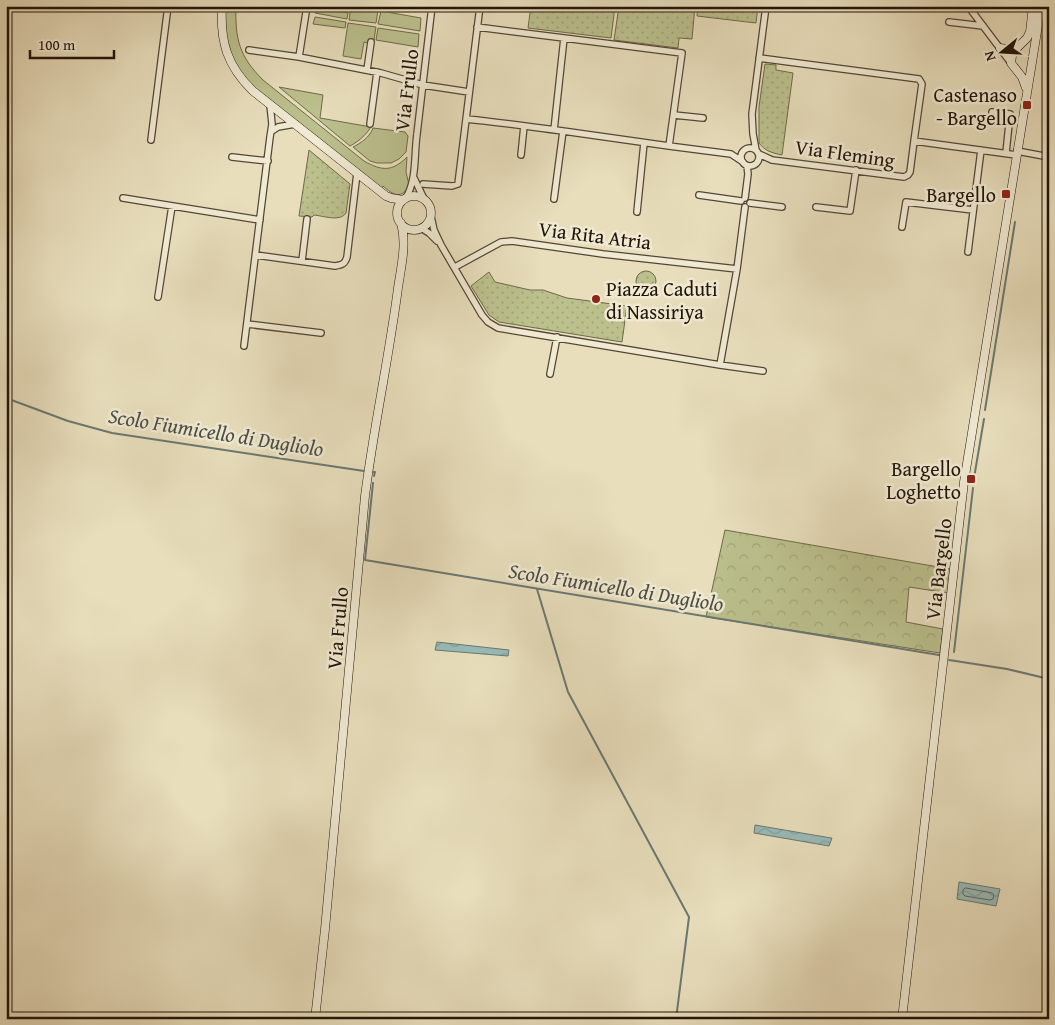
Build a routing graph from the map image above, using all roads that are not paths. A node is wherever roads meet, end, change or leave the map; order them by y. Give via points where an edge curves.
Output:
1 (168, 6) edge
2 (222, 6) edge
3 (307, 6) edge
4 (432, 6) edge
5 (480, 6) edge
6 (766, 6) edge
7 (968, 6) edge
8 (1033, 6) edge
9 (1042, 6) edge
10 (949, 22) dead end
11 (983, 26) junction
12 (477, 27) junction
13 (564, 38) junction
14 (371, 42) dead end
15 (1016, 47) junction
16 (1000, 48) junction
17 (249, 50) dead end
18 (298, 57) junction
19 (759, 58) junction
20 (1011, 63) junction
21 (367, 70) junction
22 (377, 72) junction
23 (423, 85) junction
24 (469, 92) junction
25 (1026, 92) junction
26 (270, 105) junction
27 (992, 112) dead end
28 (283, 115) junction
29 (674, 115) junction
30 (466, 118) junction
31 (703, 118) dead end
32 (295, 124) junction
33 (370, 124) dead end
34 (524, 126) junction
35 (274, 127) junction
36 (554, 130) junction
37 (563, 131) junction
38 (753, 134) junction
39 (151, 140) dead end
40 (914, 140) junction
41 (644, 143) junction
42 (669, 146) junction
43 (744, 150) junction
44 (981, 150) junction
45 (758, 152) junction
46 (1006, 153) junction
47 (1017, 153) junction
48 (731, 154) junction
49 (521, 155) dead end
50 (232, 157) dead end
51 (1049, 157) edge
52 (772, 160) junction
53 (268, 161) junction
54 (750, 164) junction
55 (856, 170) junction
56 (357, 173) junction
57 (414, 178) junction
58 (423, 184) dead end
59 (698, 195) dead end
60 (386, 196) junction
61 (123, 198) dead end
62 (405, 199) junction
63 (424, 199) junction
64 (554, 200) dead end
65 (745, 202) junction
66 (172, 206) junction
67 (782, 207) dead end
68 (816, 207) dead end
69 (973, 210) junction
70 (636, 212) dead end
71 (398, 214) junction
72 (431, 216) junction
73 (307, 219) dead end
74 (260, 220) junction
75 (401, 223) junction
76 (902, 228) dead end
77 (419, 229) junction
78 (404, 241) junction
79 (441, 245) junction
80 (968, 252) dead end
81 (256, 255) junction
82 (302, 262) junction
83 (455, 267) junction
84 (737, 269) junction
85 (158, 297) dead end
86 (247, 324) junction
87 (321, 333) dead end
88 (556, 337) junction
89 (244, 346) dead end
90 (720, 365) junction
91 (763, 371) dead end
92 (550, 374) dead end
93 (315, 1019) edge
94 (902, 1019) edge

1 - 39 street
2 - 26 street via 222,35 230,62 243,81
3 - 18 street
4 - 23 street, Via Frullo
5 - 12 street
6 - 19 street
7 - 11 street
8 - 15 street via 1030,32
9 - 25 street, Via Bargello
10 - 11 street
11 - 16 street
12 - 13 street
12 - 24 street
13 - 29 street via 682,53
13 - 36 street
14 - 21 street
15 - 16 street
15 - 20 street
16 - 20 street
17 - 18 street
18 - 21 street
19 - 38 street via 752,114
19 - 40 street via 919,79 922,84
20 - 25 street via 1024,80
21 - 22 street
22 - 23 street
22 - 33 street
23 - 24 street
23 - 57 street, Via Frullo
24 - 30 street
25 - 47 street, Via Bargello
26 - 28 street
26 - 35 street
27 - 46 street via 1010,114
28 - 32 street
28 - 35 street via 282,122
29 - 31 street
29 - 42 street
30 - 34 street
30 - 58 street via 458,184
32 - 35 street
32 - 56 street
34 - 36 street
34 - 49 street
35 - 53 street
36 - 37 street
37 - 41 street
37 - 64 street
38 - 43 street
38 - 45 street
40 - 44 street
40 - 55 street, Via Fleming via 910,172 906,176
41 - 42 street
41 - 70 street
42 - 48 street
43 - 45 street via 751,148
43 - 48 street
43 - 54 street via 741,156
44 - 46 street
44 - 69 street
45 - 52 street, Via Fleming
45 - 54 street via 760,157
46 - 47 street
47 - 51 street
47 - 94 street, Via Bargello via 964,485
48 - 54 street
50 - 53 street
52 - 54 street, Via Fleming
52 - 55 street, Via Fleming
53 - 74 street
54 - 65 street
55 - 68 street via 850,212
56 - 60 street
56 - 82 street via 345,263 335,266
57 - 62 street
57 - 63 street
59 - 65 street
60 - 62 street
60 - 71 street
61 - 66 street
62 - 63 street via 413,196
62 - 71 street via 398,207
63 - 72 street
65 - 67 street
65 - 84 street
66 - 74 street
66 - 85 street
69 - 76 street via 906,202
69 - 80 street
71 - 75 street
72 - 77 street via 428,223
72 - 79 street
73 - 82 street
74 - 81 street
75 - 77 street via 410,229
75 - 78 street, Via Frullo
77 - 78 street
77 - 79 street via 429,233
78 - 93 street, Via Frullo via 365,496
79 - 83 street
81 - 82 street
81 - 86 street
83 - 84 street, Via Rita Atria via 497,244 512,241
83 - 88 street via 488,322 498,328
84 - 90 street
86 - 87 street
86 - 89 street
88 - 90 street
88 - 92 street
90 - 91 street

